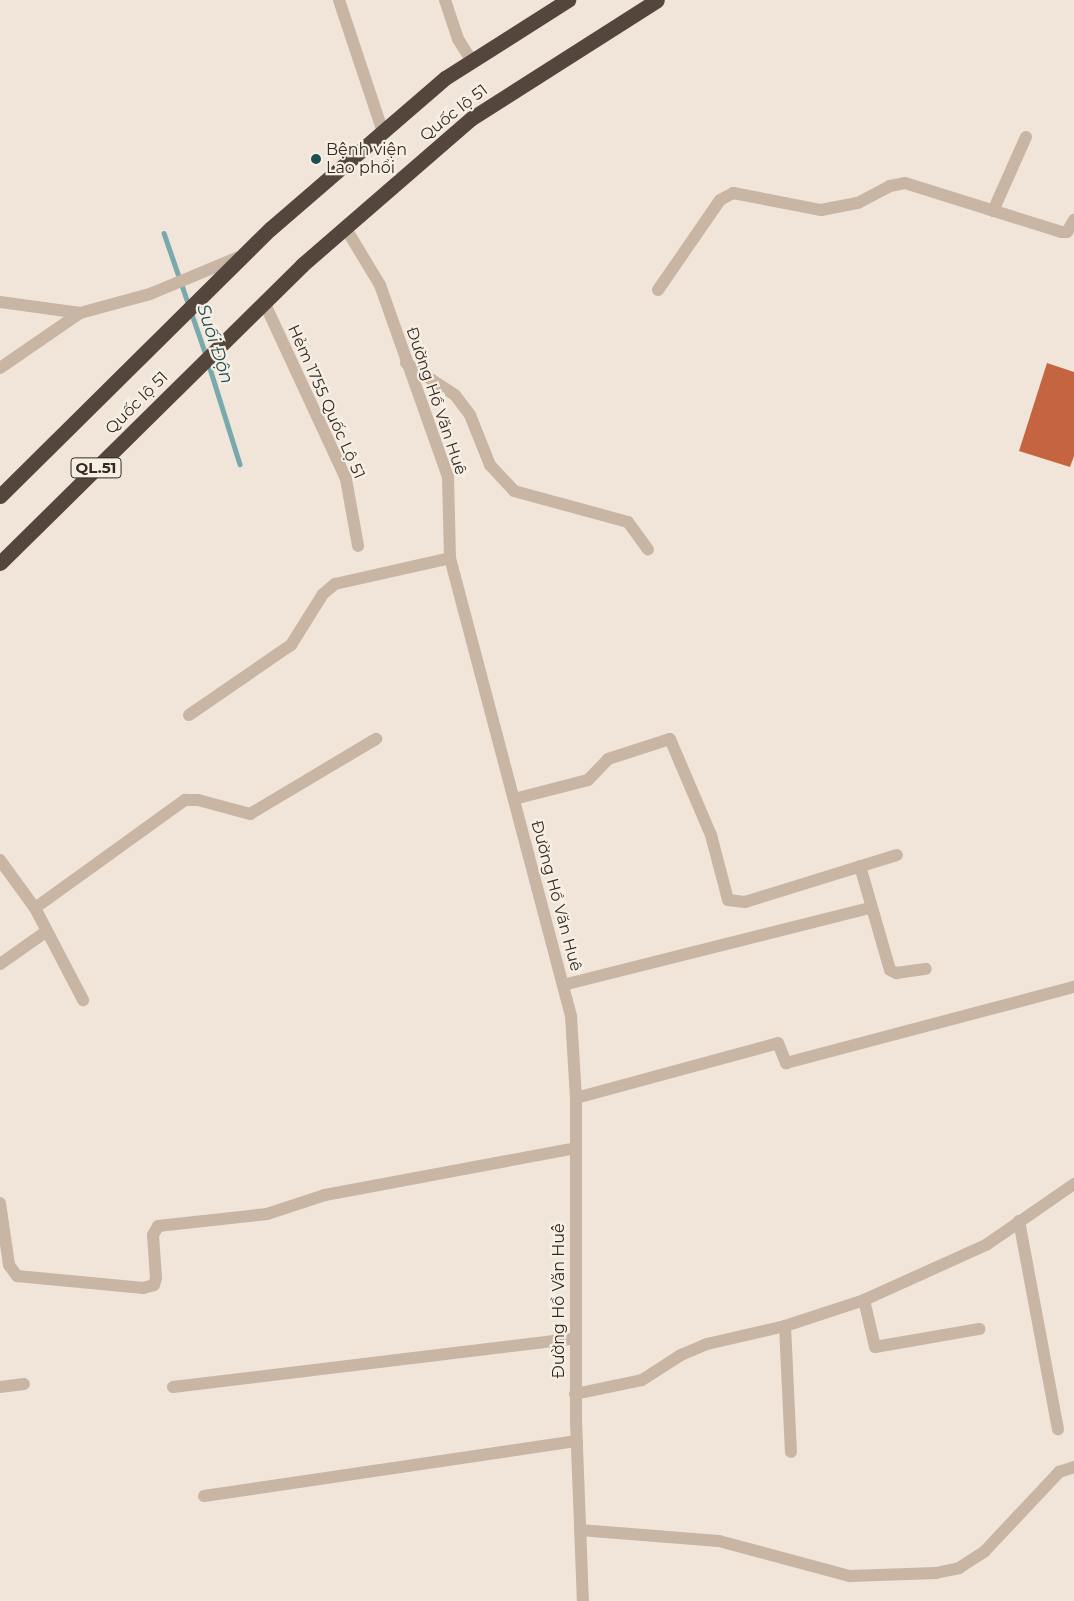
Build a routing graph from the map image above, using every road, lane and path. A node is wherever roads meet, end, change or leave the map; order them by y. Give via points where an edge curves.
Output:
1 (339, 0) edge
2 (445, 0) edge
3 (568, 0) edge
4 (657, 0) edge
5 (472, 61) junction
6 (383, 132) junction
7 (1026, 137) dead end
8 (993, 211) junction
9 (1074, 220) edge
10 (345, 227) junction
11 (244, 255) junction
12 (658, 290) dead end
13 (0, 302) edge
14 (264, 302) junction
15 (80, 313) junction
16 (406, 363) junction
17 (0, 368) edge
18 (0, 496) edge
19 (358, 546) dead end
20 (648, 550) dead end
21 (450, 558) junction
22 (0, 563) edge
23 (189, 715) dead end
24 (376, 739) dead end
25 (514, 799) junction
26 (897, 855) dead end
27 (0, 860) edge
28 (860, 866) junction
29 (35, 908) junction
30 (870, 908) junction
31 (48, 932) junction
32 (0, 964) edge
33 (926, 969) dead end
34 (563, 985) junction
35 (1074, 987) edge
36 (83, 1000) dead end
37 (576, 1098) junction
38 (576, 1148) junction
39 (1074, 1184) edge
40 (0, 1203) edge
41 (1019, 1221) junction
42 (864, 1300) junction
43 (785, 1326) junction
44 (979, 1329) dead end
45 (575, 1338) junction
46 (24, 1384) dead end
47 (0, 1387) edge
48 (173, 1387) dead end
49 (575, 1394) junction
50 (1058, 1429) dead end
51 (576, 1441) junction
52 (791, 1452) dead end
53 (1074, 1467) edge
54 (204, 1496) dead end
55 (580, 1530) junction
56 (583, 1601) edge

1 - 6 street
2 - 5 street via 458,39
3 - 5 highway, Quốc lộ 51 / QL.51
4 - 10 highway, Quốc lộ 51 / QL.51 via 472,118
5 - 6 highway, Quốc lộ 51 / QL.51 via 445,78
6 - 11 highway, Quốc lộ 51 / QL.51
7 - 8 street
8 - 9 street via 1061,232 1067,232
8 - 12 street via 905,183 890,186 858,203 821,210 733,193 720,200
10 - 14 highway, Quốc lộ 51 / QL.51
10 - 16 street, Đường Hồ Văn Huê via 380,285
11 - 15 street via 174,285
11 - 18 highway, Quốc lộ 51 / QL.51
13 - 15 street
14 - 19 street, Hẻm 1755 Quốc Lộ 51 via 346,479
14 - 22 highway, Quốc lộ 51 / QL.51
15 - 17 street
16 - 20 street via 455,396 470,415 490,465 514,491 628,522
16 - 21 street, Đường Hồ Văn Huê via 448,477
21 - 23 street via 335,584 323,594 291,645
21 - 25 street, Đường Hồ Văn Huê
24 - 29 street via 250,814 185,800
25 - 28 street via 588,780 608,759 670,738 711,835 728,900 745,902
25 - 34 street, Đường Hồ Văn Huê
26 - 28 street
27 - 29 street
28 - 30 street
29 - 31 street
30 - 33 street via 891,972
30 - 34 street
31 - 32 street
31 - 36 street
34 - 37 street, Đường Hồ Văn Huê via 574,1036
35 - 37 street via 786,1063 778,1043
37 - 38 street, Đường Hồ Văn Huê
38 - 40 street via 325,1195 267,1214 158,1226 153,1235 156,1278 154,1285 143,1288 17,1276 9,1265
38 - 45 street, Đường Hồ Văn Huê
39 - 41 street
41 - 42 street via 986,1245
41 - 50 street
42 - 43 street
42 - 44 street via 874,1346
43 - 49 street via 707,1344 681,1355 642,1380
43 - 52 street
45 - 48 street
45 - 49 street, Đường Hồ Văn Huê
46 - 47 street
49 - 51 street, Đường Hồ Văn Huê
51 - 54 street
51 - 55 street, Đường Hồ Văn Huê
53 - 55 street via 1059,1472 984,1552 959,1568 936,1573 850,1576 719,1541
55 - 56 street, Đường Hồ Văn Huê

